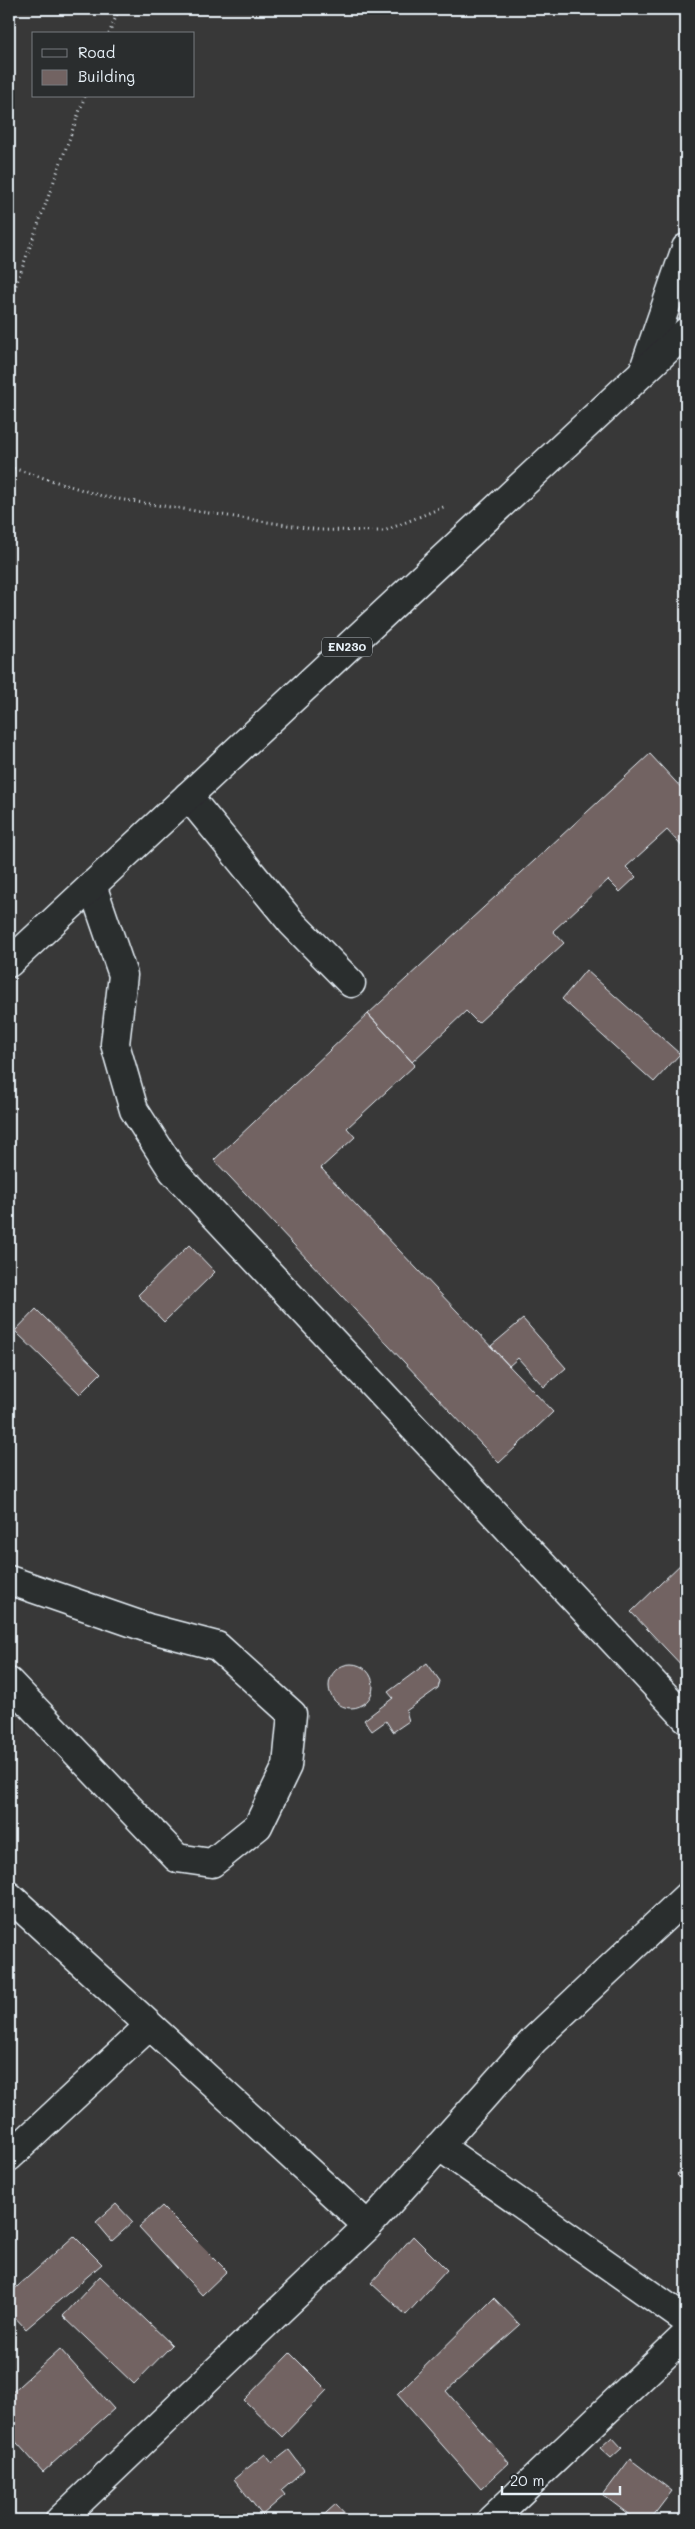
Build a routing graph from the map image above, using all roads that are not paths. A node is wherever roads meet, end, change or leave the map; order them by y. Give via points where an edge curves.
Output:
1 (686, 248) edge
2 (686, 332) edge
3 (643, 372) junction
4 (188, 796) junction
5 (92, 886) junction
6 (9, 962) edge
7 (351, 983) dead end
8 (9, 1580) edge
9 (9, 1682) edge
10 (686, 1718) edge
11 (9, 1896) edge
12 (686, 1897) edge
13 (149, 2026) junction
14 (439, 2146) junction
15 (9, 2157) edge
16 (368, 2226) junction
17 (686, 2320) edge
18 (686, 2334) edge
19 (60, 2520) edge
20 (491, 2520) edge

1 - 3 street
2 - 3 street, EN230
3 - 4 street, EN230
4 - 5 street, EN230
4 - 7 street via 292,923
5 - 6 street, EN230
5 - 10 street via 124,975 115,1044 134,1110 173,1171
8 - 9 street via 148,1628 217,1646 292,1714 287,1766 258,1826 212,1863 177,1858
11 - 13 street
12 - 14 street via 534,2040
13 - 15 street
13 - 16 street
14 - 16 street
14 - 17 street
16 - 19 street
18 - 20 street

